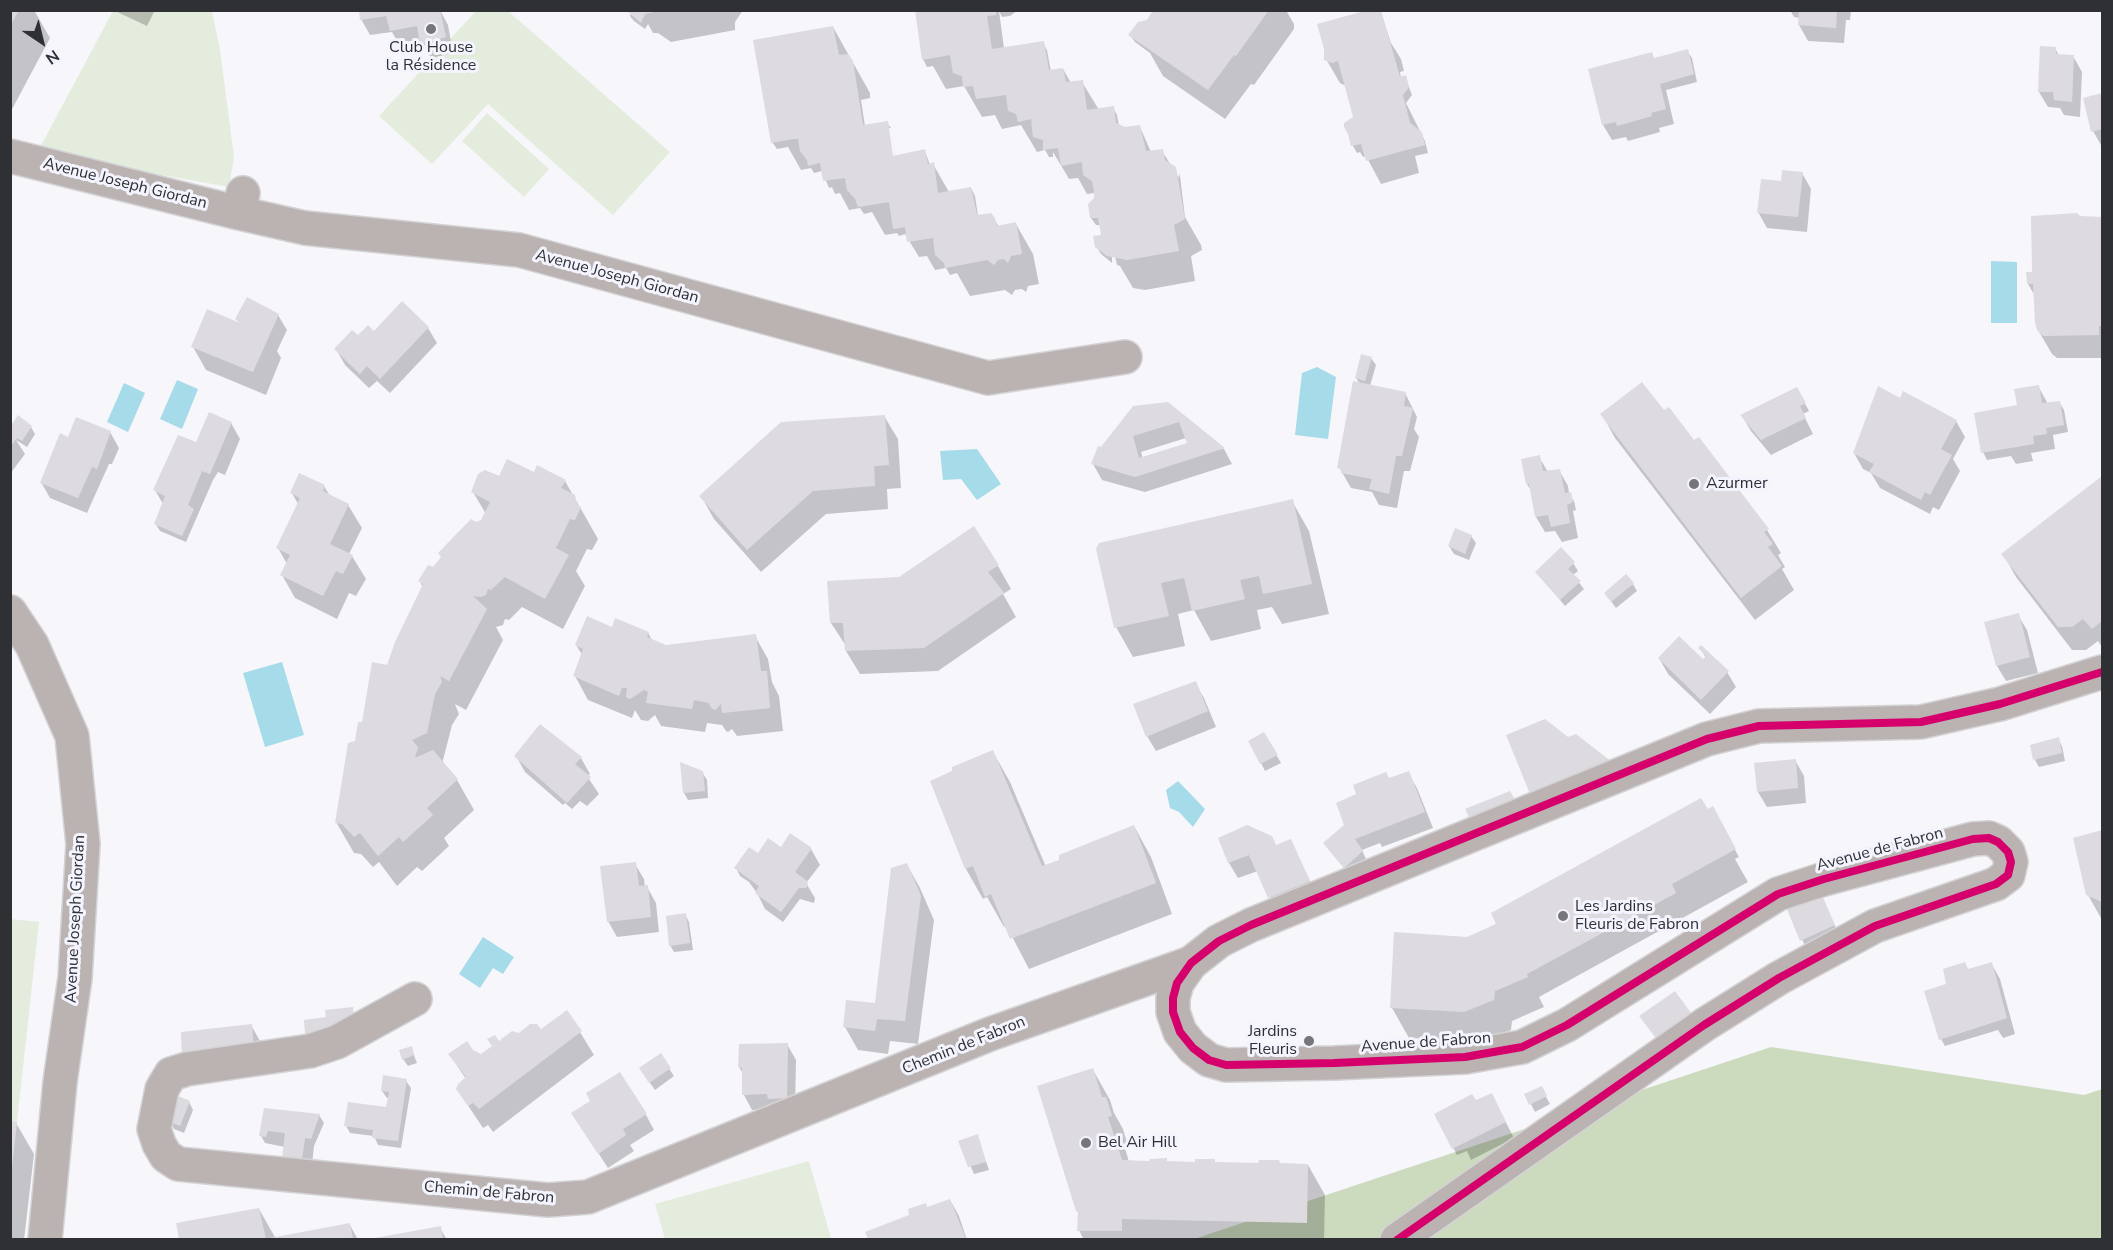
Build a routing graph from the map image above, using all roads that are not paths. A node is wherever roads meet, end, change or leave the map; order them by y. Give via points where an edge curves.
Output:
1 (10, 156) edge
2 (1125, 357) dead end
3 (10, 612) edge
4 (2103, 672) edge
5 (1191, 963) junction
6 (415, 999) dead end
7 (45, 1239) edge
8 (1397, 1239) edge

1 - 2 street, Avenue Joseph Giordan via 241,202 305,228 519,250 988,378
3 - 7 street, Avenue Joseph Giordan via 32,645 72,736 83,844 75,978 60,1082
4 - 5 street, Avenue de Fabron via 2000,705 1921,722 1759,726 1707,739 1251,925
5 - 6 street, Chemin de Fabron via 990,1034 588,1197 548,1200 178,1164 166,1156 154,1129 162,1089 171,1074 310,1051 337,1042
5 - 8 street, Avenue de Fabron via 1177,983 1173,1012 1180,1032 1209,1060 1227,1065 1465,1057 1522,1047 1567,1025 1778,894 1973,839 1989,838 2008,852 2008,875 1996,885 1875,926 1779,978 1704,1025

